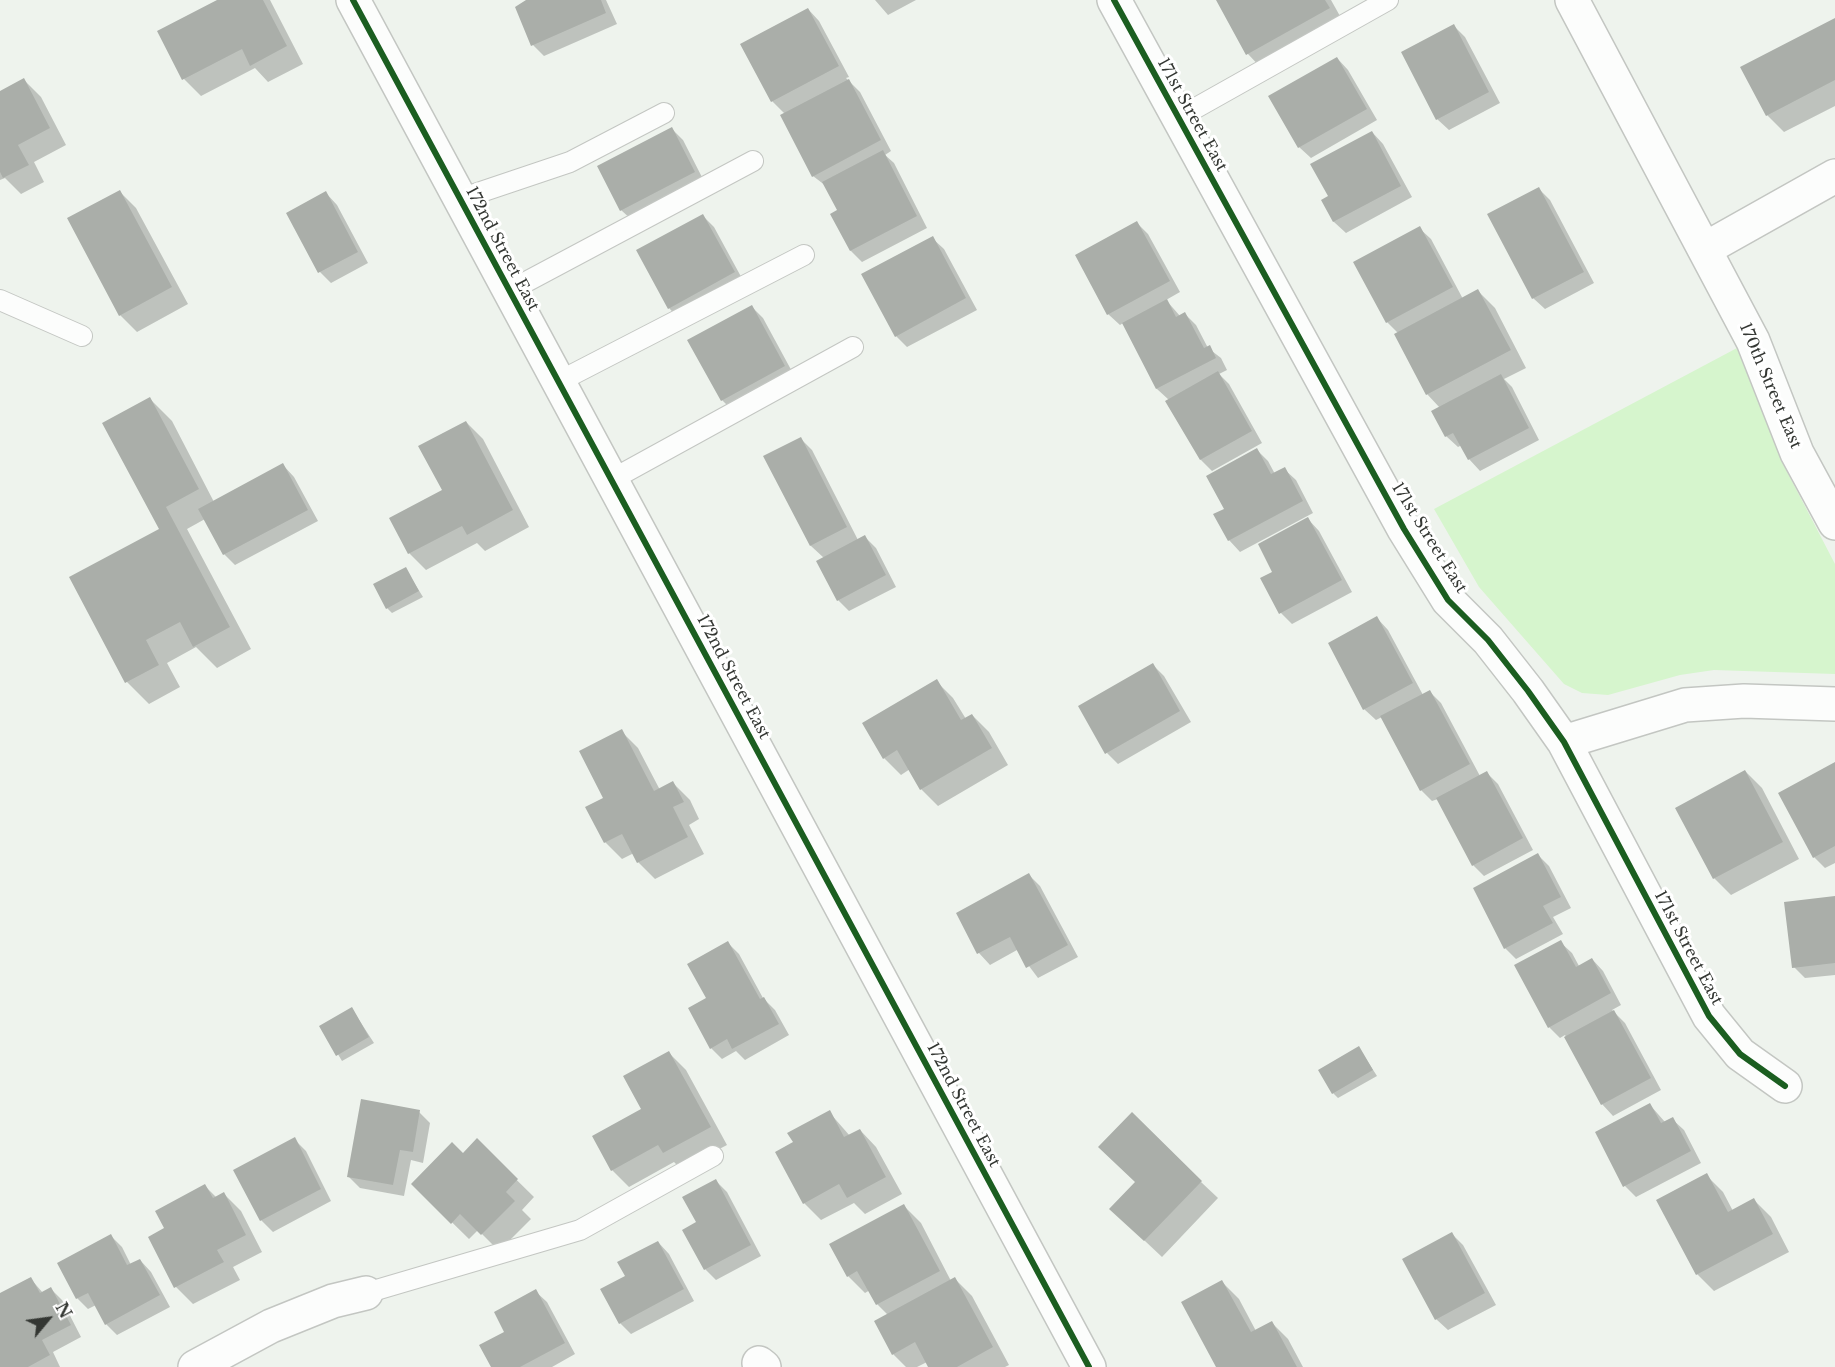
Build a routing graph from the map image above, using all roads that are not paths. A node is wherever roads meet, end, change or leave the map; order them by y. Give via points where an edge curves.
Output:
1 (353, 0) edge
2 (1114, 0) edge
3 (1388, 0) edge
4 (1572, 0) edge
5 (664, 113) dead end
6 (1178, 118) junction
7 (753, 161) dead end
8 (1835, 176) edge
9 (460, 199) junction
10 (1706, 249) junction
11 (804, 255) dead end
12 (509, 291) junction
13 (0, 300) edge
14 (82, 336) dead end
15 (853, 347) dead end
16 (558, 382) junction
17 (611, 480) junction
18 (1835, 523) edge
19 (1835, 704) edge
20 (1564, 742) junction
21 (1785, 1086) dead end
22 (713, 1156) dead end
23 (366, 1293) joint
24 (195, 1367) edge
25 (1089, 1367) edge

1 - 9 street, 172nd Street East
2 - 6 street, 171st Street East
3 - 6 lane
4 - 10 street, 170th Street East
5 - 9 lane via 570,162
6 - 20 street, 171st Street East via 1404,530 1448,600 1488,640
7 - 12 lane
8 - 10 street
9 - 12 street, 172nd Street East
10 - 18 street, 170th Street East via 1753,341 1797,453
11 - 16 lane
12 - 16 street, 172nd Street East
13 - 14 lane
15 - 17 lane
16 - 17 street, 172nd Street East
17 - 25 street, 172nd Street East
19 - 20 street via 1744,701 1685,705
20 - 21 street, 171st Street East via 1709,1016 1740,1054
22 - 23 lane via 580,1230
23 - 24 street via 333,1301 271,1326

